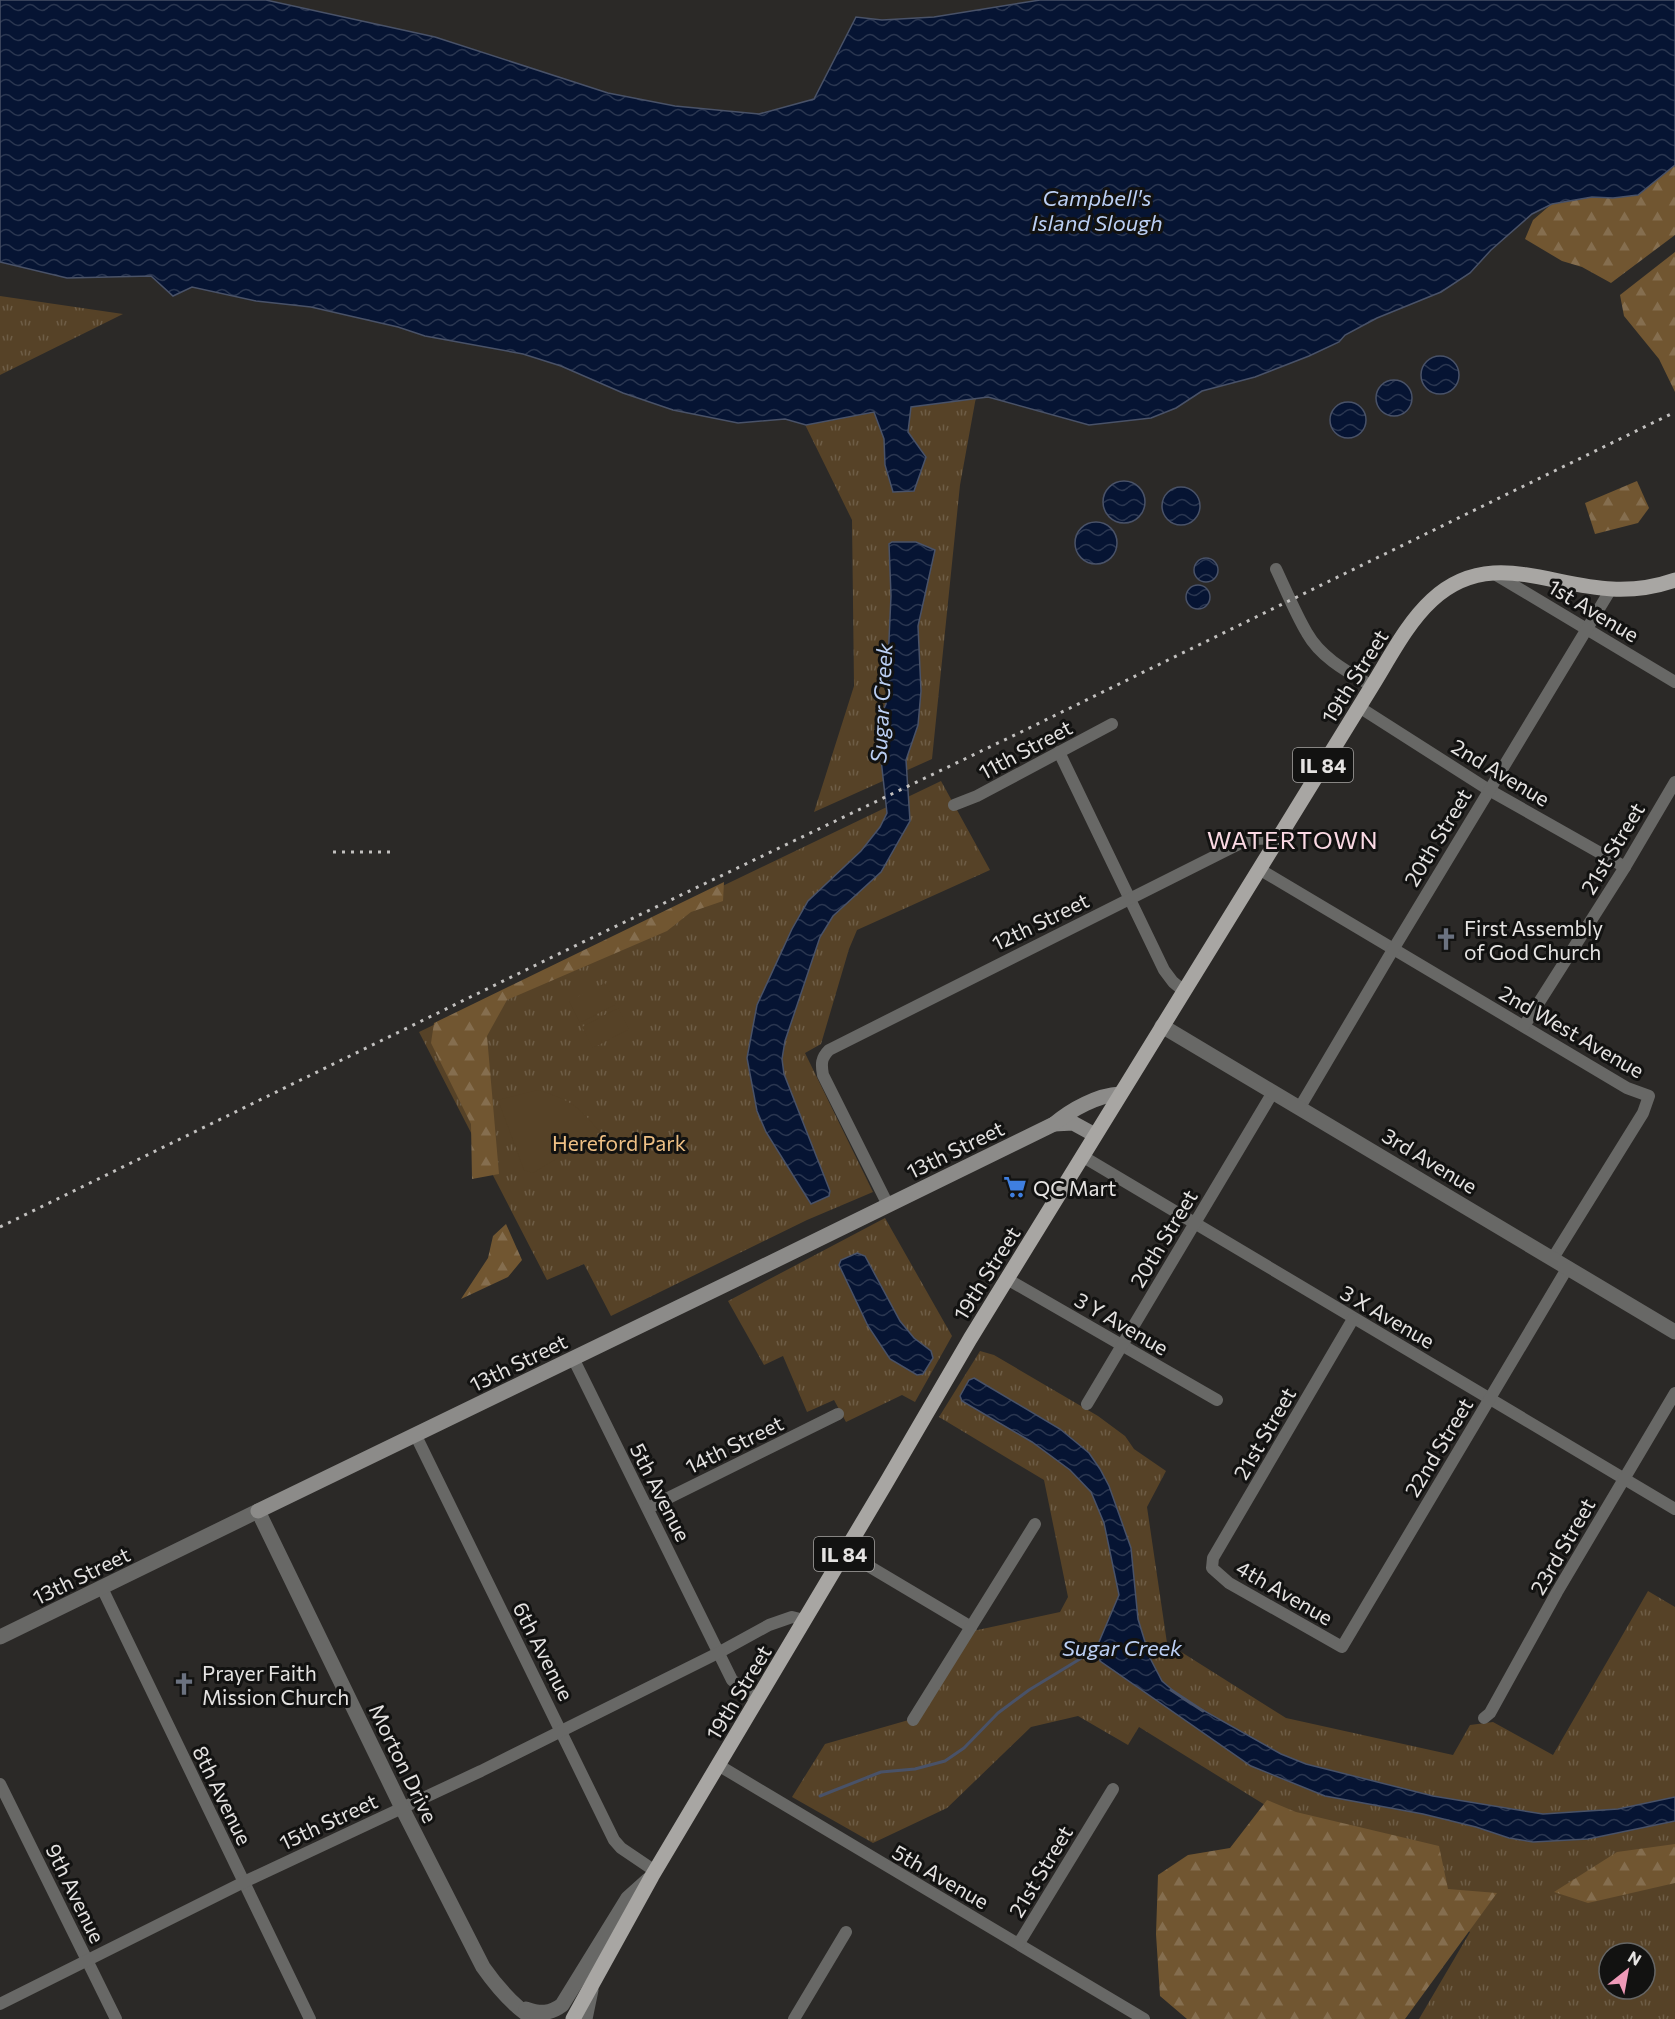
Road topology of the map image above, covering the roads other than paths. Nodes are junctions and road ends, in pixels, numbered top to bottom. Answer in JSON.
{"nodes":[{"id":1,"x":1276,"y":569,"type":"dead end"},
{"id":2,"x":1492,"y":573,"type":"junction"},
{"id":3,"x":1675,"y":580,"type":"edge"},
{"id":4,"x":1611,"y":590,"type":"junction"},
{"id":5,"x":1587,"y":628,"type":"junction"},
{"id":6,"x":1675,"y":682,"type":"edge"},
{"id":7,"x":1372,"y":686,"type":"junction"},
{"id":8,"x":1359,"y":707,"type":"junction"},
{"id":9,"x":1112,"y":724,"type":"dead end"},
{"id":10,"x":1059,"y":752,"type":"junction"},
{"id":11,"x":1675,"y":782,"type":"edge"},
{"id":12,"x":1489,"y":790,"type":"junction"},
{"id":13,"x":954,"y":805,"type":"dead end"},
{"id":14,"x":1278,"y":838,"type":"junction"},
{"id":15,"x":1625,"y":867,"type":"junction"},
{"id":16,"x":1260,"y":868,"type":"junction"},
{"id":17,"x":1130,"y":898,"type":"junction"},
{"id":18,"x":1394,"y":948,"type":"junction"},
{"id":19,"x":1184,"y":991,"type":"junction"},
{"id":20,"x":1162,"y":1026,"type":"junction"},
{"id":21,"x":1524,"y":1026,"type":"junction"},
{"id":22,"x":1273,"y":1092,"type":"junction"},
{"id":23,"x":1120,"y":1094,"type":"junction"},
{"id":24,"x":1300,"y":1107,"type":"junction"},
{"id":25,"x":1054,"y":1124,"type":"junction"},
{"id":26,"x":1095,"y":1135,"type":"junction"},
{"id":27,"x":1082,"y":1156,"type":"junction"},
{"id":28,"x":888,"y":1205,"type":"junction"},
{"id":29,"x":1196,"y":1222,"type":"junction"},
{"id":30,"x":1553,"y":1258,"type":"junction"},
{"id":31,"x":1568,"y":1267,"type":"junction"},
{"id":32,"x":1007,"y":1279,"type":"junction"},
{"id":33,"x":1353,"y":1318,"type":"junction"},
{"id":34,"x":1675,"y":1332,"type":"edge"},
{"id":35,"x":1121,"y":1345,"type":"junction"},
{"id":36,"x":573,"y":1358,"type":"junction"},
{"id":37,"x":1675,"y":1393,"type":"edge"},
{"id":38,"x":1489,"y":1398,"type":"junction"},
{"id":39,"x":1217,"y":1400,"type":"dead end"},
{"id":40,"x":1087,"y":1404,"type":"dead end"},
{"id":41,"x":838,"y":1414,"type":"dead end"},
{"id":42,"x":415,"y":1434,"type":"junction"},
{"id":43,"x":1624,"y":1478,"type":"junction"},
{"id":44,"x":648,"y":1508,"type":"junction"},
{"id":45,"x":1675,"y":1509,"type":"edge"},
{"id":46,"x":258,"y":1511,"type":"junction"},
{"id":47,"x":1035,"y":1524,"type":"dead end"},
{"id":48,"x":845,"y":1552,"type":"junction"},
{"id":49,"x":1212,"y":1568,"type":"joint"},
{"id":50,"x":102,"y":1588,"type":"junction"},
{"id":51,"x":804,"y":1620,"type":"junction"},
{"id":52,"x":971,"y":1626,"type":"junction"},
{"id":53,"x":0,"y":1637,"type":"edge"},
{"id":54,"x":1342,"y":1647,"type":"joint"},
{"id":55,"x":718,"y":1653,"type":"junction"},
{"id":56,"x":757,"y":1700,"type":"junction"},
{"id":57,"x":1484,"y":1718,"type":"dead end"},
{"id":58,"x":913,"y":1720,"type":"dead end"},
{"id":59,"x":561,"y":1730,"type":"junction"},
{"id":60,"x":718,"y":1765,"type":"junction"},
{"id":61,"x":0,"y":1784,"type":"edge"},
{"id":62,"x":1113,"y":1789,"type":"dead end"},
{"id":63,"x":402,"y":1808,"type":"junction"},
{"id":64,"x":654,"y":1873,"type":"junction"},
{"id":65,"x":244,"y":1882,"type":"junction"},
{"id":66,"x":846,"y":1932,"type":"dead end"},
{"id":67,"x":1019,"y":1943,"type":"junction"},
{"id":68,"x":88,"y":1961,"type":"junction"},
{"id":69,"x":592,"y":1988,"type":"junction"},
{"id":70,"x":0,"y":2004,"type":"edge"},
{"id":71,"x":519,"y":2013,"type":"edge"},
{"id":72,"x":116,"y":2019,"type":"edge"},
{"id":73,"x":310,"y":2019,"type":"edge"},
{"id":74,"x":534,"y":2019,"type":"edge"},
{"id":75,"x":573,"y":2019,"type":"edge"},
{"id":76,"x":585,"y":2019,"type":"edge"},
{"id":77,"x":794,"y":2019,"type":"edge"},
{"id":78,"x":1144,"y":2019,"type":"edge"}],
"edges":[{"from":1,"to":7,"type":"street"},
{"from":2,"to":4,"type":"main road","name":"19th Street","number":"IL 84"},
{"from":2,"to":5,"type":"street","name":"1st Avenue"},
{"from":2,"to":7,"type":"main road","name":"19th Street","number":"IL 84"},
{"from":3,"to":4,"type":"main road","number":"IL 84"},
{"from":4,"to":5,"type":"street","name":"20th Street"},
{"from":5,"to":6,"type":"street","name":"1st Avenue"},
{"from":5,"to":12,"type":"street","name":"20th Street"},
{"from":7,"to":8,"type":"main road","name":"19th Street","number":"IL 84"},
{"from":8,"to":12,"type":"street","name":"2nd Avenue"},
{"from":8,"to":14,"type":"main road","name":"19th Street","number":"IL 84"},
{"from":9,"to":10,"type":"street","name":"11th Street"},
{"from":10,"to":13,"type":"street","name":"11th Street"},
{"from":10,"to":17,"type":"street"},
{"from":11,"to":15,"type":"street","name":"21st Street"},
{"from":12,"to":15,"type":"street","name":"2nd Avenue"},
{"from":12,"to":18,"type":"street","name":"20th Street"},
{"from":14,"to":16,"type":"main road","name":"19th Street","number":"IL 84"},
{"from":14,"to":17,"type":"street","name":"12th Street"},
{"from":15,"to":21,"type":"street","name":"21st Street"},
{"from":16,"to":18,"type":"street","name":"2nd West Avenue"},
{"from":16,"to":19,"type":"main road","name":"19th Street","number":"IL 84"},
{"from":17,"to":19,"type":"street"},
{"from":17,"to":28,"type":"street","name":"12th Street"},
{"from":18,"to":21,"type":"street","name":"2nd West Avenue"},
{"from":18,"to":24,"type":"street","name":"20th Street"},
{"from":19,"to":20,"type":"main road","name":"19th Street","number":"IL 84"},
{"from":20,"to":22,"type":"street","name":"3rd Avenue"},
{"from":20,"to":23,"type":"main road","name":"19th Street","number":"IL 84"},
{"from":21,"to":30,"type":"street","name":"2nd West Avenue"},
{"from":22,"to":24,"type":"street","name":"3rd Avenue"},
{"from":22,"to":29,"type":"street","name":"20th Street"},
{"from":23,"to":25,"type":"main road","name":"13th Street"},
{"from":23,"to":26,"type":"main road","name":"19th Street","number":"IL 84"},
{"from":24,"to":30,"type":"street","name":"3rd Avenue"},
{"from":25,"to":26,"type":"main road"},
{"from":25,"to":28,"type":"main road","name":"13th Street"},
{"from":26,"to":27,"type":"main road","name":"19th Street","number":"IL 84"},
{"from":27,"to":29,"type":"street","name":"3 X Avenue"},
{"from":27,"to":32,"type":"main road","name":"19th Street","number":"IL 84"},
{"from":28,"to":36,"type":"main road","name":"13th Street"},
{"from":29,"to":33,"type":"street","name":"3 X Avenue"},
{"from":29,"to":35,"type":"street","name":"20th Street"},
{"from":30,"to":31,"type":"street","name":"3rd Avenue"},
{"from":31,"to":34,"type":"street","name":"3rd Avenue"},
{"from":31,"to":38,"type":"street","name":"22nd Street"},
{"from":32,"to":35,"type":"street","name":"3 Y Avenue"},
{"from":32,"to":48,"type":"main road","name":"19th Street","number":"IL 84"},
{"from":33,"to":38,"type":"street","name":"3 X Avenue"},
{"from":33,"to":49,"type":"street","name":"21st Street"},
{"from":35,"to":39,"type":"street","name":"3 Y Avenue"},
{"from":35,"to":40,"type":"street","name":"20th Street"},
{"from":36,"to":42,"type":"main road","name":"13th Street"},
{"from":36,"to":44,"type":"street","name":"5th Avenue"},
{"from":37,"to":43,"type":"street","name":"23rd Street"},
{"from":38,"to":43,"type":"street","name":"3 X Avenue"},
{"from":38,"to":54,"type":"street","name":"22nd Street"},
{"from":41,"to":44,"type":"street","name":"14th Street"},
{"from":42,"to":46,"type":"main road","name":"13th Street"},
{"from":42,"to":59,"type":"street","name":"6th Avenue"},
{"from":43,"to":45,"type":"street","name":"3 X Avenue"},
{"from":43,"to":57,"type":"street","name":"23rd Street"},
{"from":44,"to":55,"type":"street","name":"5th Avenue"},
{"from":46,"to":50,"type":"street","name":"13th Street"},
{"from":46,"to":63,"type":"street","name":"Morton Drive"},
{"from":47,"to":52,"type":"street"},
{"from":48,"to":51,"type":"main road","name":"19th Street","number":"IL 84"},
{"from":48,"to":52,"type":"street"},
{"from":49,"to":54,"type":"street","name":"4th Avenue"},
{"from":50,"to":53,"type":"street","name":"13th Street"},
{"from":50,"to":65,"type":"street","name":"8th Avenue"},
{"from":51,"to":55,"type":"street","name":"15th Street"},
{"from":51,"to":56,"type":"main road","name":"19th Street","number":"IL 84"},
{"from":52,"to":58,"type":"street"},
{"from":55,"to":56,"type":"street","name":"5th Avenue"},
{"from":55,"to":59,"type":"street","name":"15th Street"},
{"from":56,"to":60,"type":"main road","name":"19th Street","number":"IL 84"},
{"from":59,"to":63,"type":"street","name":"15th Street"},
{"from":59,"to":64,"type":"street","name":"6th Avenue"},
{"from":60,"to":64,"type":"main road","name":"19th Street","number":"IL 84"},
{"from":60,"to":67,"type":"street","name":"5th Avenue"},
{"from":61,"to":68,"type":"street","name":"9th Avenue"},
{"from":62,"to":67,"type":"street","name":"21st Street"},
{"from":63,"to":65,"type":"street","name":"15th Street"},
{"from":63,"to":71,"type":"street","name":"Morton Drive"},
{"from":64,"to":69,"type":"main road","name":"19th Street","number":"IL 84"},
{"from":64,"to":71,"type":"street"},
{"from":65,"to":68,"type":"street","name":"15th Street"},
{"from":65,"to":73,"type":"street","name":"8th Avenue"},
{"from":66,"to":77,"type":"street"},
{"from":67,"to":78,"type":"street","name":"5th Avenue"},
{"from":68,"to":70,"type":"street","name":"15th Street"},
{"from":68,"to":72,"type":"street","name":"9th Avenue"},
{"from":69,"to":75,"type":"main road","name":"19th Street","number":"IL 84"},
{"from":69,"to":76,"type":"street"},
{"from":71,"to":74,"type":"street","name":"Morton Drive"}]}
